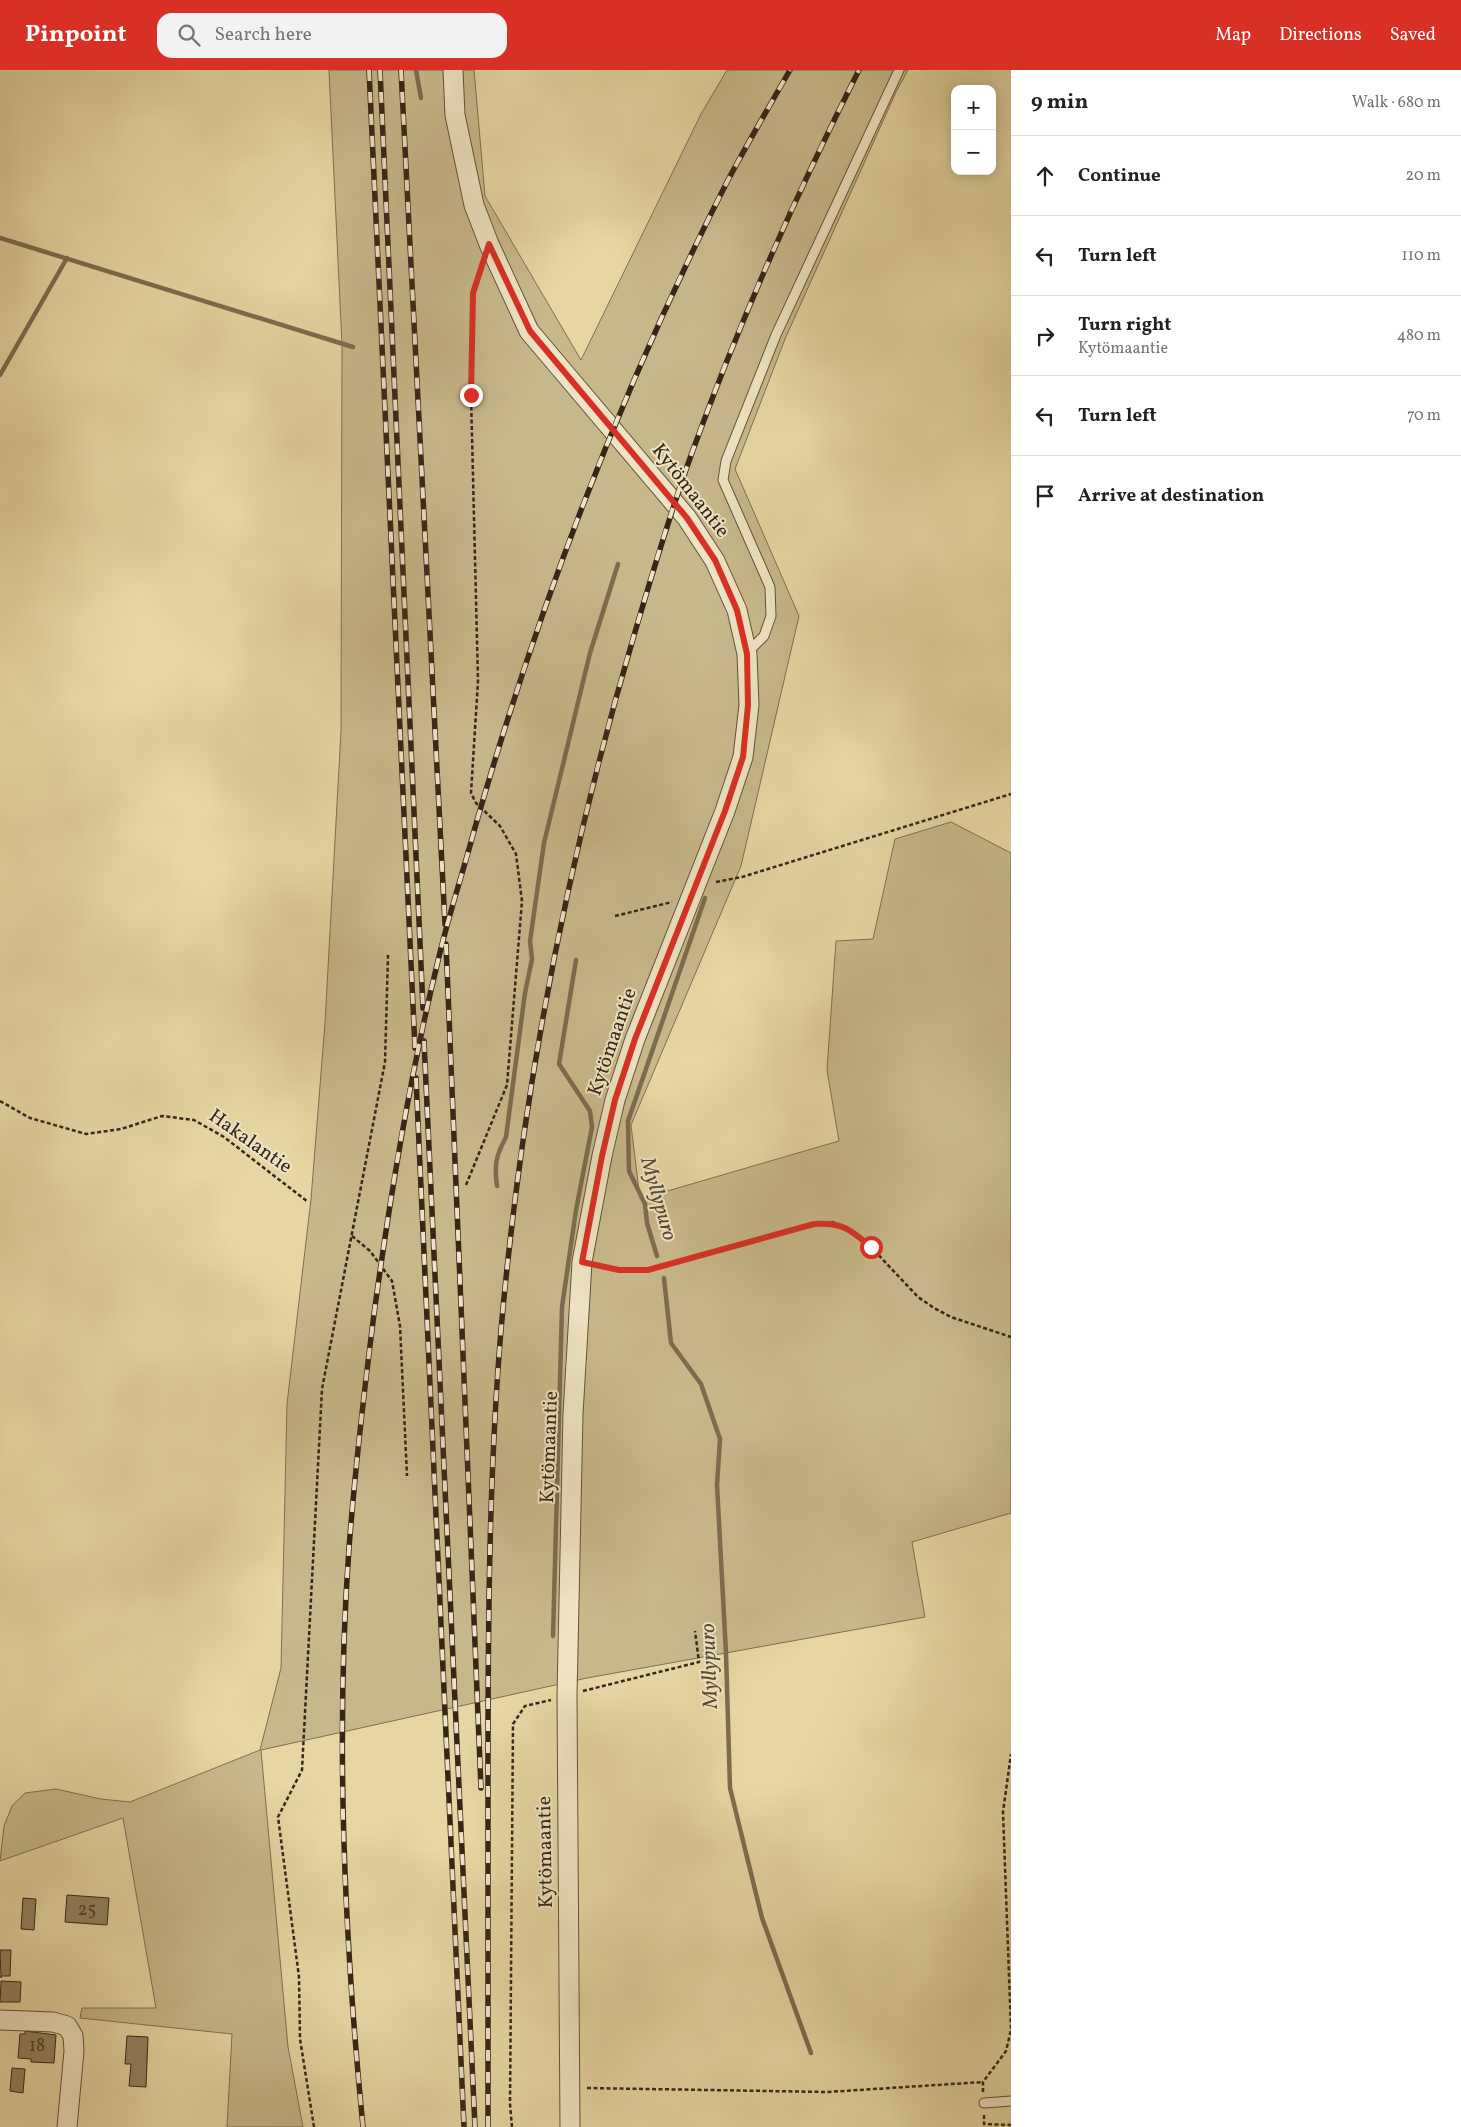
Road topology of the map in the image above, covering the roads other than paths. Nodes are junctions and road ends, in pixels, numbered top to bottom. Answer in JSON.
{"nodes":[{"id":1,"x":453,"y":70,"type":"edge"},
{"id":2,"x":899,"y":70,"type":"edge"},
{"id":3,"x":747,"y":654,"type":"junction"},
{"id":4,"x":0,"y":2020,"type":"edge"},
{"id":5,"x":1011,"y":2101,"type":"edge"},
{"id":6,"x":984,"y":2103,"type":"road end"},
{"id":7,"x":67,"y":2127,"type":"edge"},
{"id":8,"x":570,"y":2127,"type":"edge"}],
"edges":[{"from":1,"to":3,"type":"street","name":"Kytömaantie"},
{"from":2,"to":3,"type":"lane"},
{"from":3,"to":8,"type":"street","name":"Kytömaantie"},
{"from":4,"to":7,"type":"street"},
{"from":5,"to":6,"type":"lane"}]}
